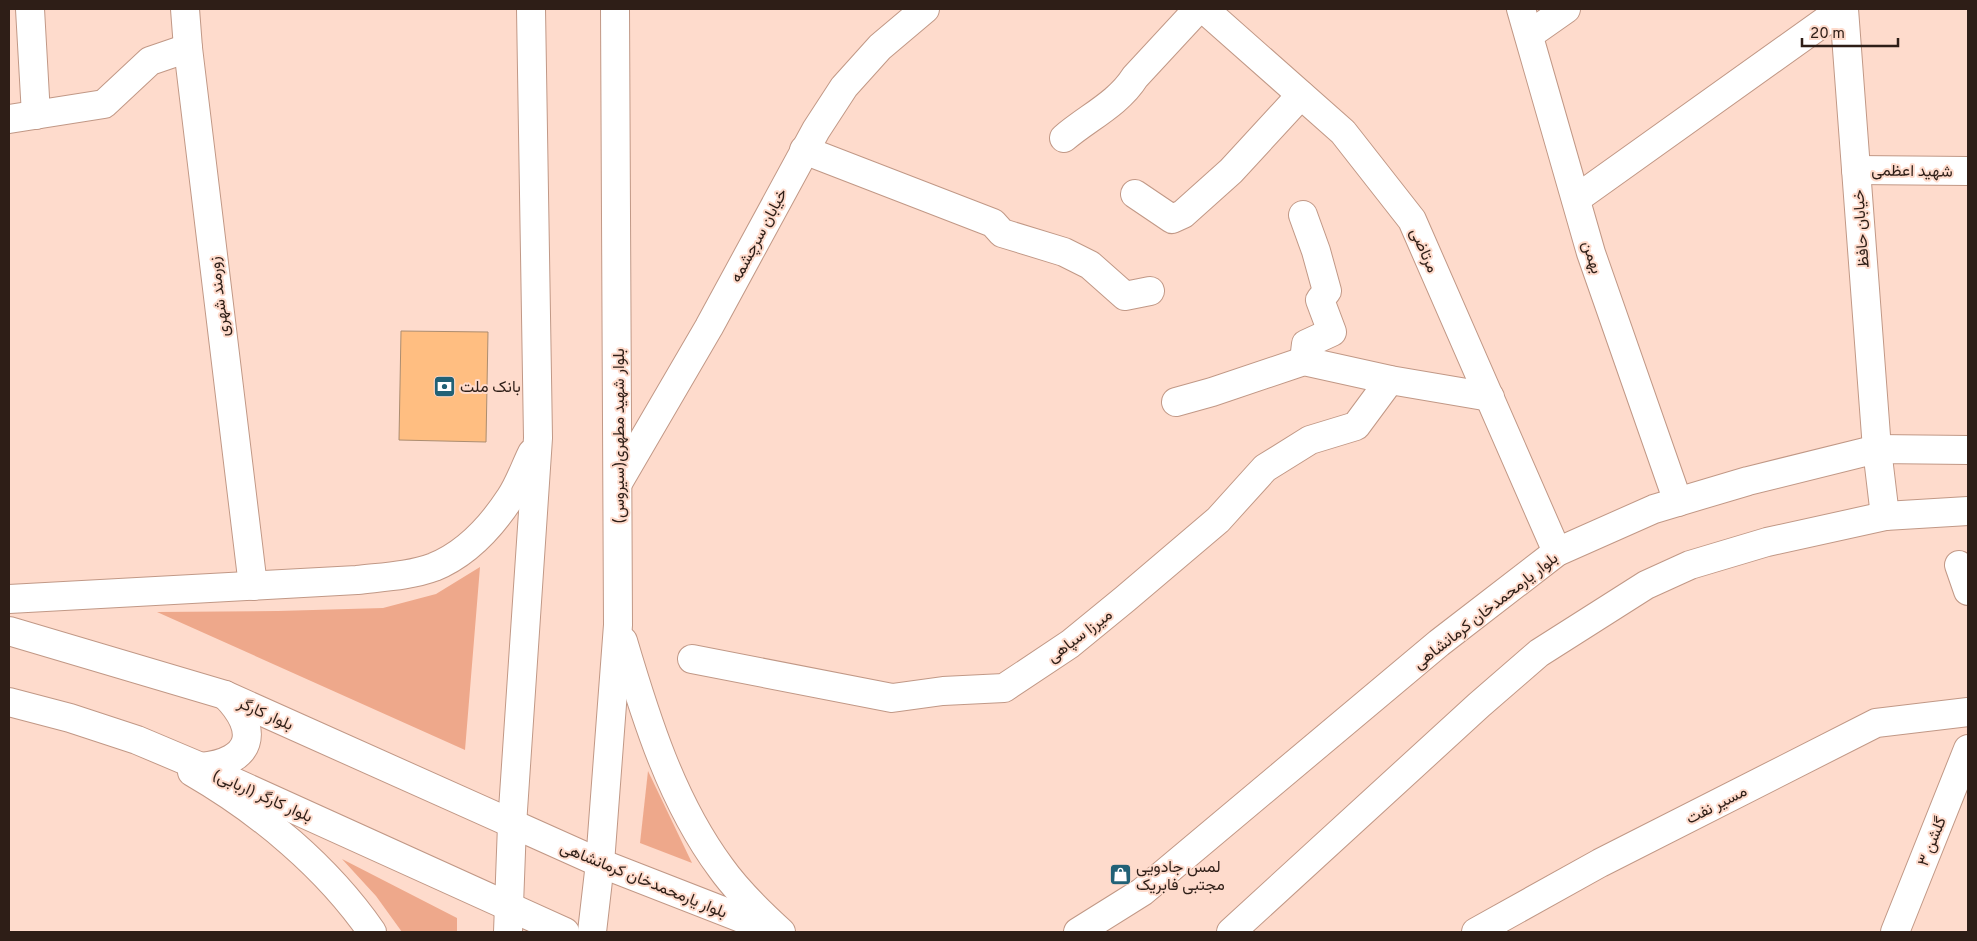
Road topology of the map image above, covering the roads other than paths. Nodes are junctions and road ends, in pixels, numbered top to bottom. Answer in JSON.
{"nodes":[{"id":1,"x":30,"y":9,"type":"edge"},
{"id":2,"x":186,"y":9,"type":"edge"},
{"id":3,"x":531,"y":9,"type":"edge"},
{"id":4,"x":614,"y":9,"type":"edge"},
{"id":5,"x":1198,"y":9,"type":"edge"},
{"id":6,"x":1204,"y":9,"type":"edge"},
{"id":7,"x":1521,"y":9,"type":"edge"},
{"id":8,"x":1566,"y":9,"type":"edge"},
{"id":9,"x":1843,"y":9,"type":"edge"},
{"id":10,"x":918,"y":10,"type":"edge"},
{"id":11,"x":1529,"y":35,"type":"junction"},
{"id":12,"x":188,"y":48,"type":"junction"},
{"id":13,"x":1302,"y":95,"type":"junction"},
{"id":14,"x":36,"y":115,"type":"junction"},
{"id":15,"x":9,"y":119,"type":"edge"},
{"id":16,"x":1064,"y":138,"type":"dead end"},
{"id":17,"x":804,"y":150,"type":"junction"},
{"id":18,"x":1856,"y":170,"type":"junction"},
{"id":19,"x":1968,"y":171,"type":"edge"},
{"id":20,"x":1135,"y":194,"type":"dead end"},
{"id":21,"x":1576,"y":199,"type":"junction"},
{"id":22,"x":1302,"y":215,"type":"dead end"},
{"id":23,"x":1150,"y":291,"type":"dead end"},
{"id":24,"x":1304,"y":361,"type":"junction"},
{"id":25,"x":1390,"y":380,"type":"junction"},
{"id":26,"x":1490,"y":397,"type":"junction"},
{"id":27,"x":1176,"y":402,"type":"dead end"},
{"id":28,"x":538,"y":438,"type":"junction"},
{"id":29,"x":1877,"y":449,"type":"junction"},
{"id":30,"x":1968,"y":450,"type":"edge"},
{"id":31,"x":618,"y":482,"type":"junction"},
{"id":32,"x":1678,"y":502,"type":"junction"},
{"id":33,"x":1968,"y":511,"type":"edge"},
{"id":34,"x":1885,"y":516,"type":"junction"},
{"id":35,"x":1557,"y":552,"type":"junction"},
{"id":36,"x":1959,"y":565,"type":"dead end"},
{"id":37,"x":253,"y":586,"type":"junction"},
{"id":38,"x":1968,"y":591,"type":"edge"},
{"id":39,"x":9,"y":599,"type":"edge"},
{"id":40,"x":618,"y":625,"type":"junction"},
{"id":41,"x":9,"y":631,"type":"edge"},
{"id":42,"x":692,"y":659,"type":"dead end"},
{"id":43,"x":225,"y":695,"type":"junction"},
{"id":44,"x":9,"y":702,"type":"edge"},
{"id":45,"x":1968,"y":712,"type":"edge"},
{"id":46,"x":137,"y":740,"type":"junction"},
{"id":47,"x":1968,"y":749,"type":"edge"},
{"id":48,"x":200,"y":767,"type":"junction"},
{"id":49,"x":512,"y":825,"type":"junction"},
{"id":50,"x":600,"y":863,"type":"junction"},
{"id":51,"x":509,"y":919,"type":"edge"},
{"id":52,"x":372,"y":932,"type":"edge"},
{"id":53,"x":565,"y":932,"type":"edge"},
{"id":54,"x":592,"y":932,"type":"edge"},
{"id":55,"x":777,"y":932,"type":"edge"},
{"id":56,"x":780,"y":932,"type":"edge"},
{"id":57,"x":1078,"y":932,"type":"edge"},
{"id":58,"x":1231,"y":932,"type":"edge"},
{"id":59,"x":1476,"y":932,"type":"edge"},
{"id":60,"x":1894,"y":932,"type":"edge"}],
"edges":[{"from":1,"to":14,"type":"main road"},
{"from":2,"to":12,"type":"main road","name":"زورمند شهری"},
{"from":3,"to":28,"type":"main road"},
{"from":4,"to":31,"type":"main road","name":"بلوار شهید مطهری(سیروس)"},
{"from":5,"to":16,"type":"main road"},
{"from":6,"to":13,"type":"main road","name":"مرتاضی"},
{"from":7,"to":11,"type":"main road","name":"بهمن"},
{"from":8,"to":11,"type":"main road"},
{"from":9,"to":18,"type":"main road","name":"خیابان حافظ"},
{"from":9,"to":21,"type":"main road"},
{"from":10,"to":17,"type":"main road","name":"خیابان سرچشمه"},
{"from":11,"to":21,"type":"main road","name":"بهمن"},
{"from":12,"to":14,"type":"main road"},
{"from":12,"to":37,"type":"main road","name":"زورمند شهری"},
{"from":13,"to":20,"type":"main road"},
{"from":13,"to":26,"type":"main road","name":"مرتاضی"},
{"from":14,"to":15,"type":"main road"},
{"from":17,"to":23,"type":"main road"},
{"from":17,"to":31,"type":"main road","name":"خیابان سرچشمه"},
{"from":18,"to":19,"type":"main road","name":"شهید اعظمی"},
{"from":18,"to":29,"type":"main road","name":"خیابان حافظ"},
{"from":21,"to":32,"type":"main road","name":"بهمن"},
{"from":22,"to":24,"type":"main road"},
{"from":24,"to":25,"type":"main road"},
{"from":24,"to":27,"type":"main road"},
{"from":25,"to":26,"type":"main road"},
{"from":25,"to":42,"type":"main road","name":"میرزا سپاهی"},
{"from":26,"to":35,"type":"main road","name":"مرتاضی"},
{"from":28,"to":37,"type":"main road"},
{"from":28,"to":49,"type":"main road"},
{"from":29,"to":30,"type":"main road","name":"بلوار یارمحمدخان کرمانشاهی"},
{"from":29,"to":32,"type":"main road","name":"بلوار یارمحمدخان کرمانشاهی"},
{"from":29,"to":34,"type":"main road","name":"خیابان حافظ"},
{"from":31,"to":40,"type":"main road","name":"بلوار شهید مطهری(سیروس)"},
{"from":32,"to":35,"type":"main road","name":"بلوار یارمحمدخان کرمانشاهی"},
{"from":33,"to":34,"type":"main road"},
{"from":34,"to":58,"type":"main road"},
{"from":35,"to":57,"type":"main road","name":"بلوار یارمحمدخان کرمانشاهی"},
{"from":36,"to":38,"type":"main road"},
{"from":37,"to":39,"type":"main road"},
{"from":40,"to":50,"type":"main road","name":"بلوار شهید مطهری(سیروس)"},
{"from":40,"to":56,"type":"main road"},
{"from":41,"to":43,"type":"main road","name":"بلوار کارگر"},
{"from":43,"to":48,"type":"main road"},
{"from":43,"to":49,"type":"main road","name":"بلوار کارگر"},
{"from":44,"to":46,"type":"main road","name":"بلوار کارگر (اربابی)"},
{"from":45,"to":59,"type":"main road","name":"مسیر نفت"},
{"from":46,"to":48,"type":"main road","name":"بلوار کارگر (اربابی)"},
{"from":46,"to":52,"type":"main road"},
{"from":47,"to":60,"type":"main road","name":"گلشن ۳"},
{"from":48,"to":51,"type":"main road","name":"بلوار کارگر (اربابی)"},
{"from":49,"to":50,"type":"main road","name":"بلوار یارمحمدخان کرمانشاهی"},
{"from":49,"to":51,"type":"main road"},
{"from":50,"to":54,"type":"main road","name":"بلوار شهید مطهری(سیروس)"},
{"from":50,"to":55,"type":"main road","name":"بلوار یارمحمدخان کرمانشاهی"},
{"from":51,"to":53,"type":"main road"}]}
